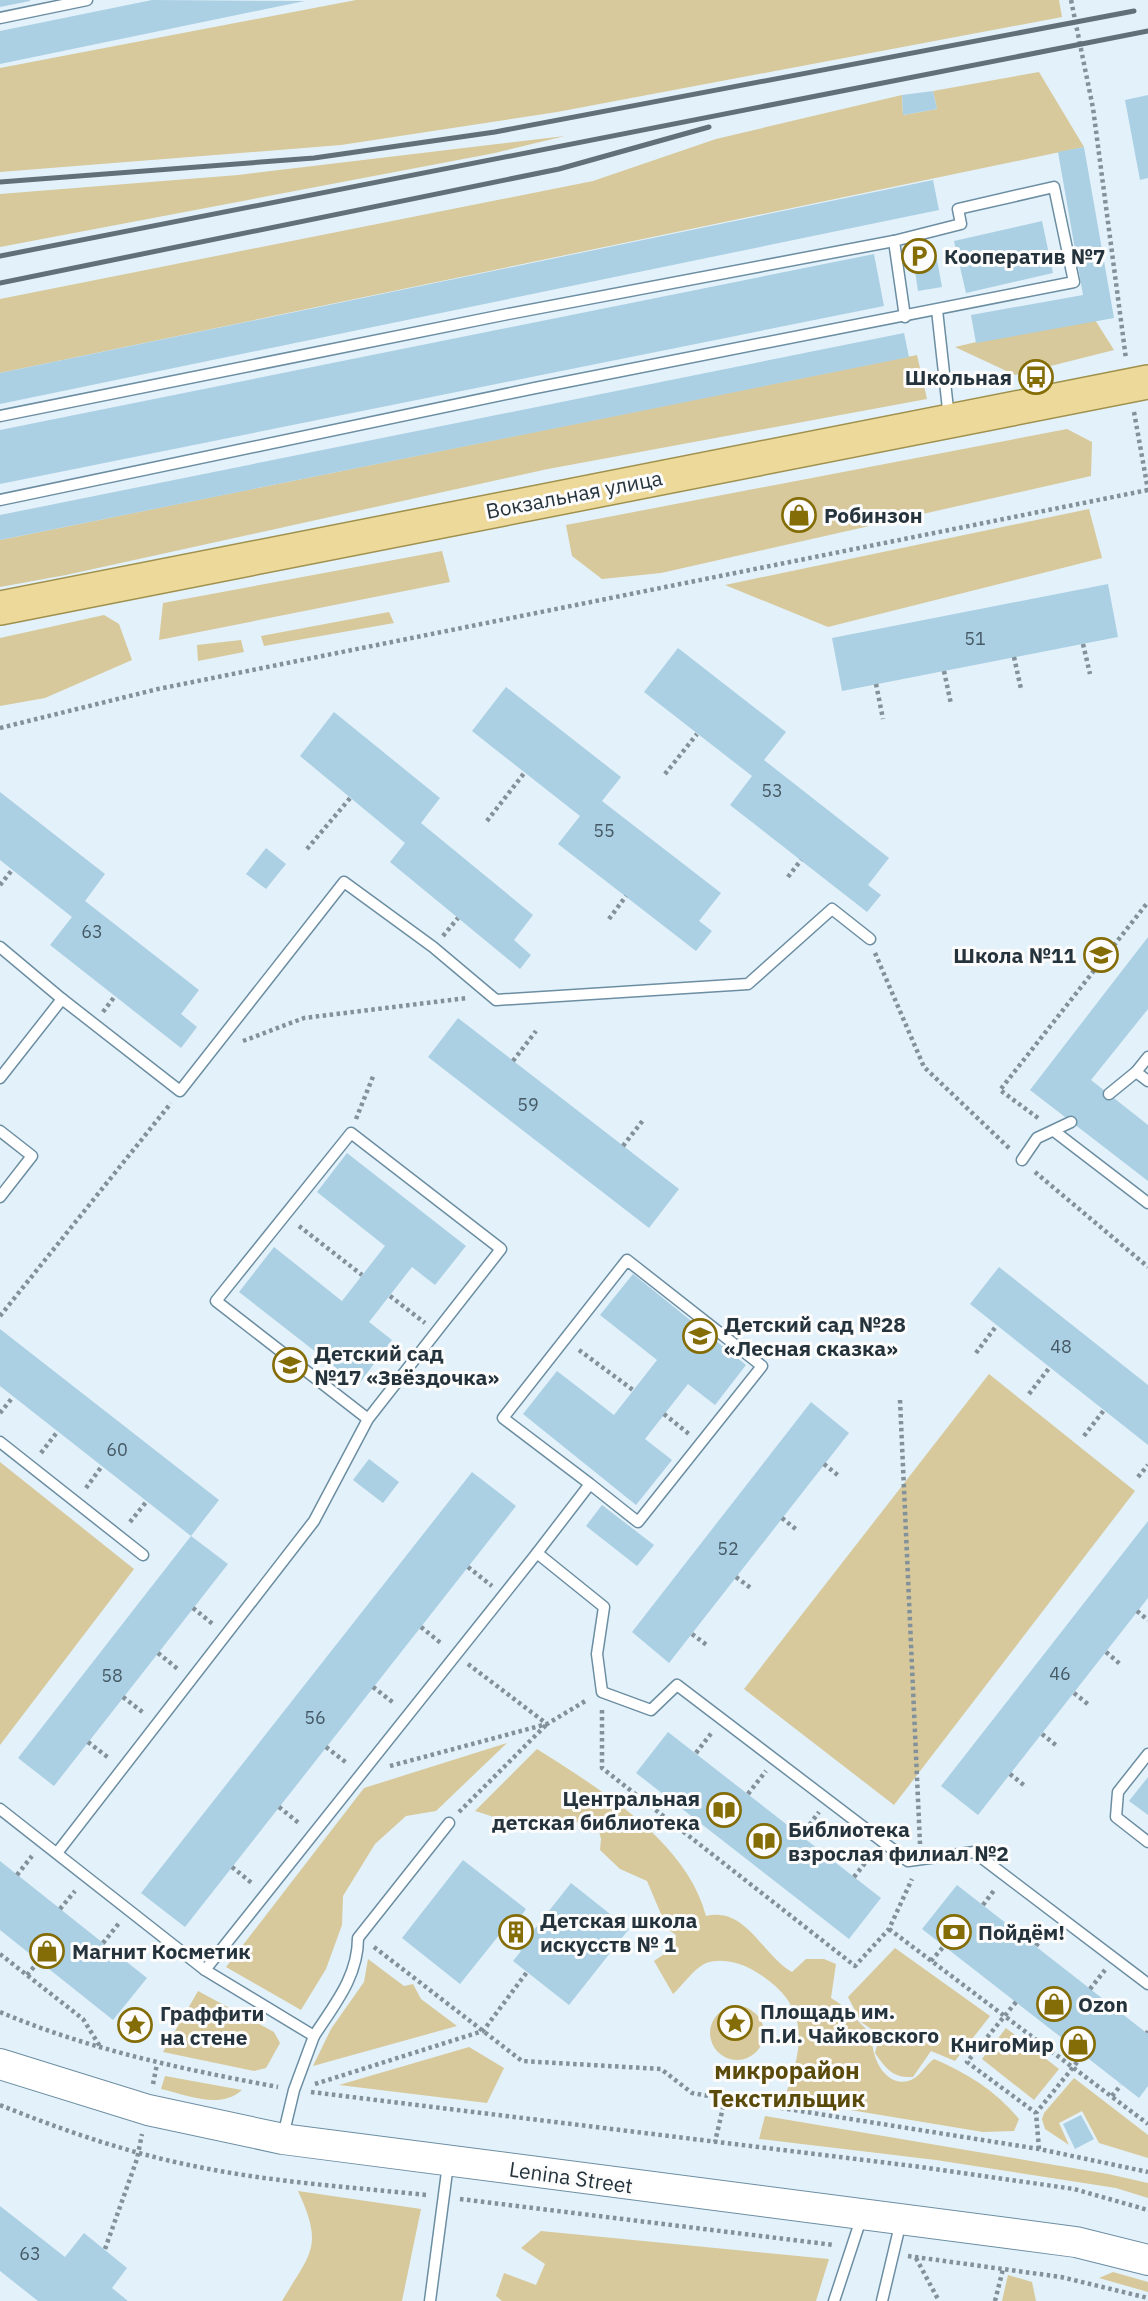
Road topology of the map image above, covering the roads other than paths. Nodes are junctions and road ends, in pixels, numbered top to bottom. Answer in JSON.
{"nodes":[{"id":1,"x":87,"y":0,"type":"edge"},
{"id":2,"x":0,"y":18,"type":"edge"},
{"id":3,"x":894,"y":241,"type":"junction"},
{"id":4,"x":937,"y":310,"type":"junction"},
{"id":5,"x":905,"y":317,"type":"junction"},
{"id":6,"x":1139,"y":383,"type":"edge"},
{"id":7,"x":0,"y":416,"type":"edge"},
{"id":8,"x":949,"y":421,"type":"junction"},
{"id":9,"x":0,"y":500,"type":"edge"},
{"id":10,"x":0,"y":608,"type":"edge"},
{"id":11,"x":870,"y":939,"type":"road end"},
{"id":12,"x":0,"y":947,"type":"edge"},
{"id":13,"x":62,"y":999,"type":"junction"},
{"id":14,"x":1148,"y":1057,"type":"edge"},
{"id":15,"x":1136,"y":1072,"type":"junction"},
{"id":16,"x":0,"y":1078,"type":"edge"},
{"id":17,"x":1148,"y":1081,"type":"edge"},
{"id":18,"x":1109,"y":1094,"type":"dead end"},
{"id":19,"x":1071,"y":1122,"type":"dead end"},
{"id":20,"x":0,"y":1131,"type":"edge"},
{"id":21,"x":1054,"y":1131,"type":"junction"},
{"id":22,"x":1022,"y":1160,"type":"road end"},
{"id":23,"x":0,"y":1197,"type":"edge"},
{"id":24,"x":1148,"y":1203,"type":"edge"},
{"id":25,"x":368,"y":1419,"type":"junction"},
{"id":26,"x":0,"y":1442,"type":"edge"},
{"id":27,"x":590,"y":1484,"type":"junction"},
{"id":28,"x":537,"y":1553,"type":"junction"},
{"id":29,"x":143,"y":1555,"type":"dead end"},
{"id":30,"x":1148,"y":1754,"type":"edge"},
{"id":31,"x":0,"y":1809,"type":"edge"},
{"id":32,"x":449,"y":1823,"type":"road end"},
{"id":33,"x":1148,"y":1842,"type":"edge"},
{"id":34,"x":57,"y":1853,"type":"junction"},
{"id":35,"x":205,"y":1970,"type":"junction"},
{"id":36,"x":1148,"y":1984,"type":"edge"},
{"id":37,"x":314,"y":2036,"type":"junction"},
{"id":38,"x":0,"y":2064,"type":"edge"},
{"id":39,"x":283,"y":2139,"type":"junction"},
{"id":40,"x":448,"y":2161,"type":"junction"},
{"id":41,"x":862,"y":2216,"type":"junction"},
{"id":42,"x":901,"y":2221,"type":"junction"},
{"id":43,"x":1148,"y":2260,"type":"edge"},
{"id":44,"x":430,"y":2301,"type":"edge"},
{"id":45,"x":834,"y":2301,"type":"edge"},
{"id":46,"x":882,"y":2301,"type":"edge"}],
"edges":[{"from":1,"to":2,"type":"lane"},
{"from":3,"to":4,"type":"lane"},
{"from":3,"to":5,"type":"lane"},
{"from":3,"to":7,"type":"lane"},
{"from":4,"to":5,"type":"lane"},
{"from":4,"to":8,"type":"lane"},
{"from":5,"to":9,"type":"lane"},
{"from":6,"to":8,"type":"main road","name":"Вокзальная улица"},
{"from":8,"to":10,"type":"main road","name":"Вокзальная улица"},
{"from":11,"to":13,"type":"lane"},
{"from":12,"to":13,"type":"lane"},
{"from":13,"to":16,"type":"lane"},
{"from":14,"to":15,"type":"lane"},
{"from":15,"to":17,"type":"lane"},
{"from":15,"to":18,"type":"lane"},
{"from":19,"to":21,"type":"lane"},
{"from":20,"to":23,"type":"lane"},
{"from":21,"to":22,"type":"lane"},
{"from":21,"to":24,"type":"lane"},
{"from":25,"to":25,"type":"lane"},
{"from":25,"to":34,"type":"lane"},
{"from":26,"to":29,"type":"lane"},
{"from":27,"to":27,"type":"lane"},
{"from":27,"to":28,"type":"lane"},
{"from":28,"to":35,"type":"lane"},
{"from":28,"to":36,"type":"lane"},
{"from":30,"to":33,"type":"lane"},
{"from":31,"to":34,"type":"lane"},
{"from":32,"to":37,"type":"lane"},
{"from":34,"to":35,"type":"lane"},
{"from":35,"to":37,"type":"lane"},
{"from":37,"to":39,"type":"lane"},
{"from":38,"to":39,"type":"street","name":"Lenina Street"},
{"from":39,"to":40,"type":"street","name":"Lenina Street"},
{"from":40,"to":41,"type":"street","name":"Lenina Street"},
{"from":40,"to":44,"type":"lane"},
{"from":41,"to":42,"type":"street","name":"Lenina Street"},
{"from":41,"to":45,"type":"lane"},
{"from":42,"to":43,"type":"street","name":"Lenina Street"},
{"from":42,"to":46,"type":"lane"}]}
